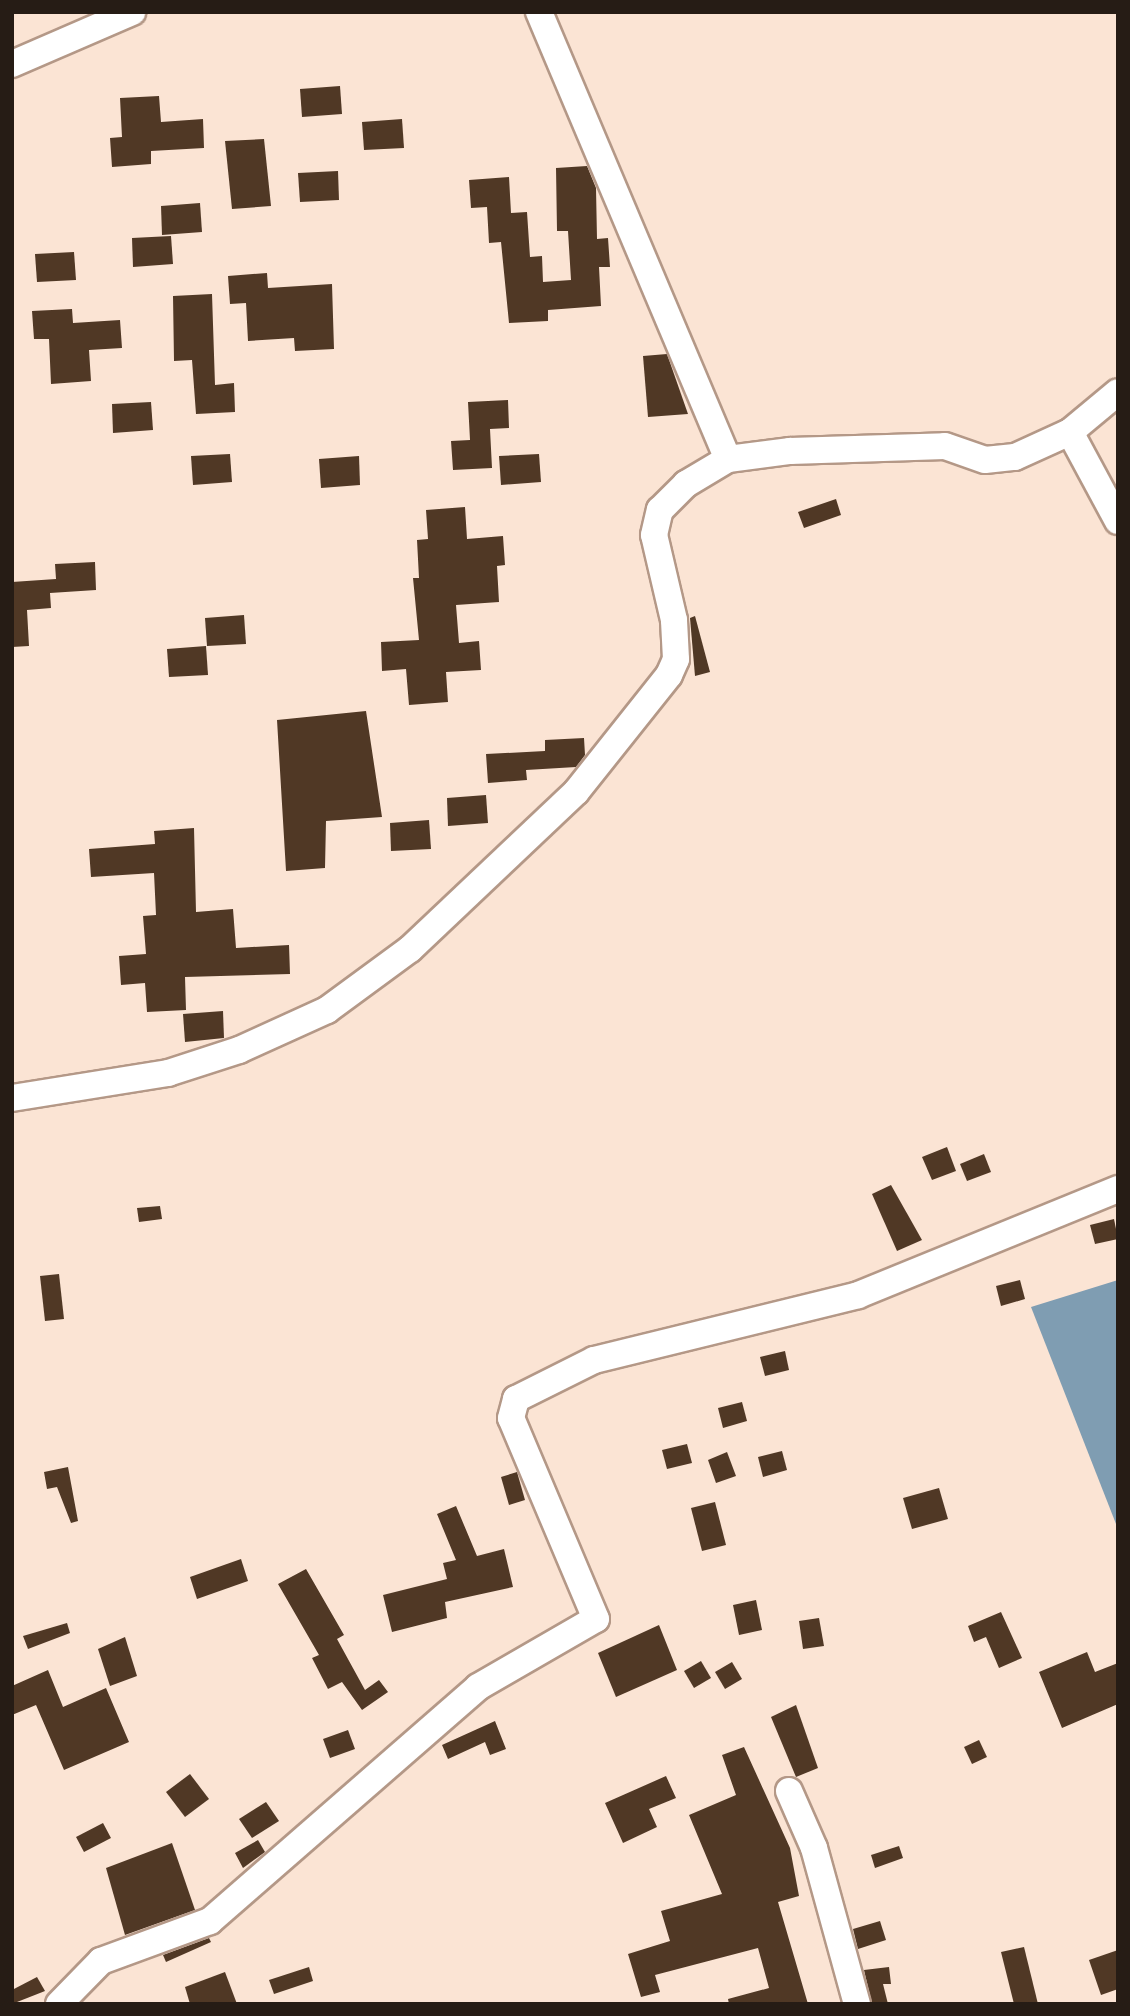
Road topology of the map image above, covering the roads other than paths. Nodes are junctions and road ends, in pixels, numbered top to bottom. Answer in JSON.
{"nodes":[{"id":1,"x":132,"y":12,"type":"edge"},
{"id":2,"x":539,"y":12,"type":"edge"},
{"id":3,"x":12,"y":64,"type":"edge"},
{"id":4,"x":1118,"y":393,"type":"edge"},
{"id":5,"x":1070,"y":432,"type":"junction"},
{"id":6,"x":728,"y":459,"type":"junction"},
{"id":7,"x":1118,"y":521,"type":"edge"},
{"id":8,"x":12,"y":1098,"type":"edge"},
{"id":9,"x":1118,"y":1189,"type":"edge"},
{"id":10,"x":789,"y":1791,"type":"dead end"},
{"id":11,"x":59,"y":2004,"type":"edge"},
{"id":12,"x":857,"y":2004,"type":"edge"}],
"edges":[{"from":1,"to":3,"type":"street"},
{"from":2,"to":6,"type":"street"},
{"from":4,"to":5,"type":"street"},
{"from":5,"to":6,"type":"street"},
{"from":5,"to":7,"type":"street"},
{"from":6,"to":8,"type":"street"},
{"from":9,"to":11,"type":"street"},
{"from":10,"to":12,"type":"street"}]}
